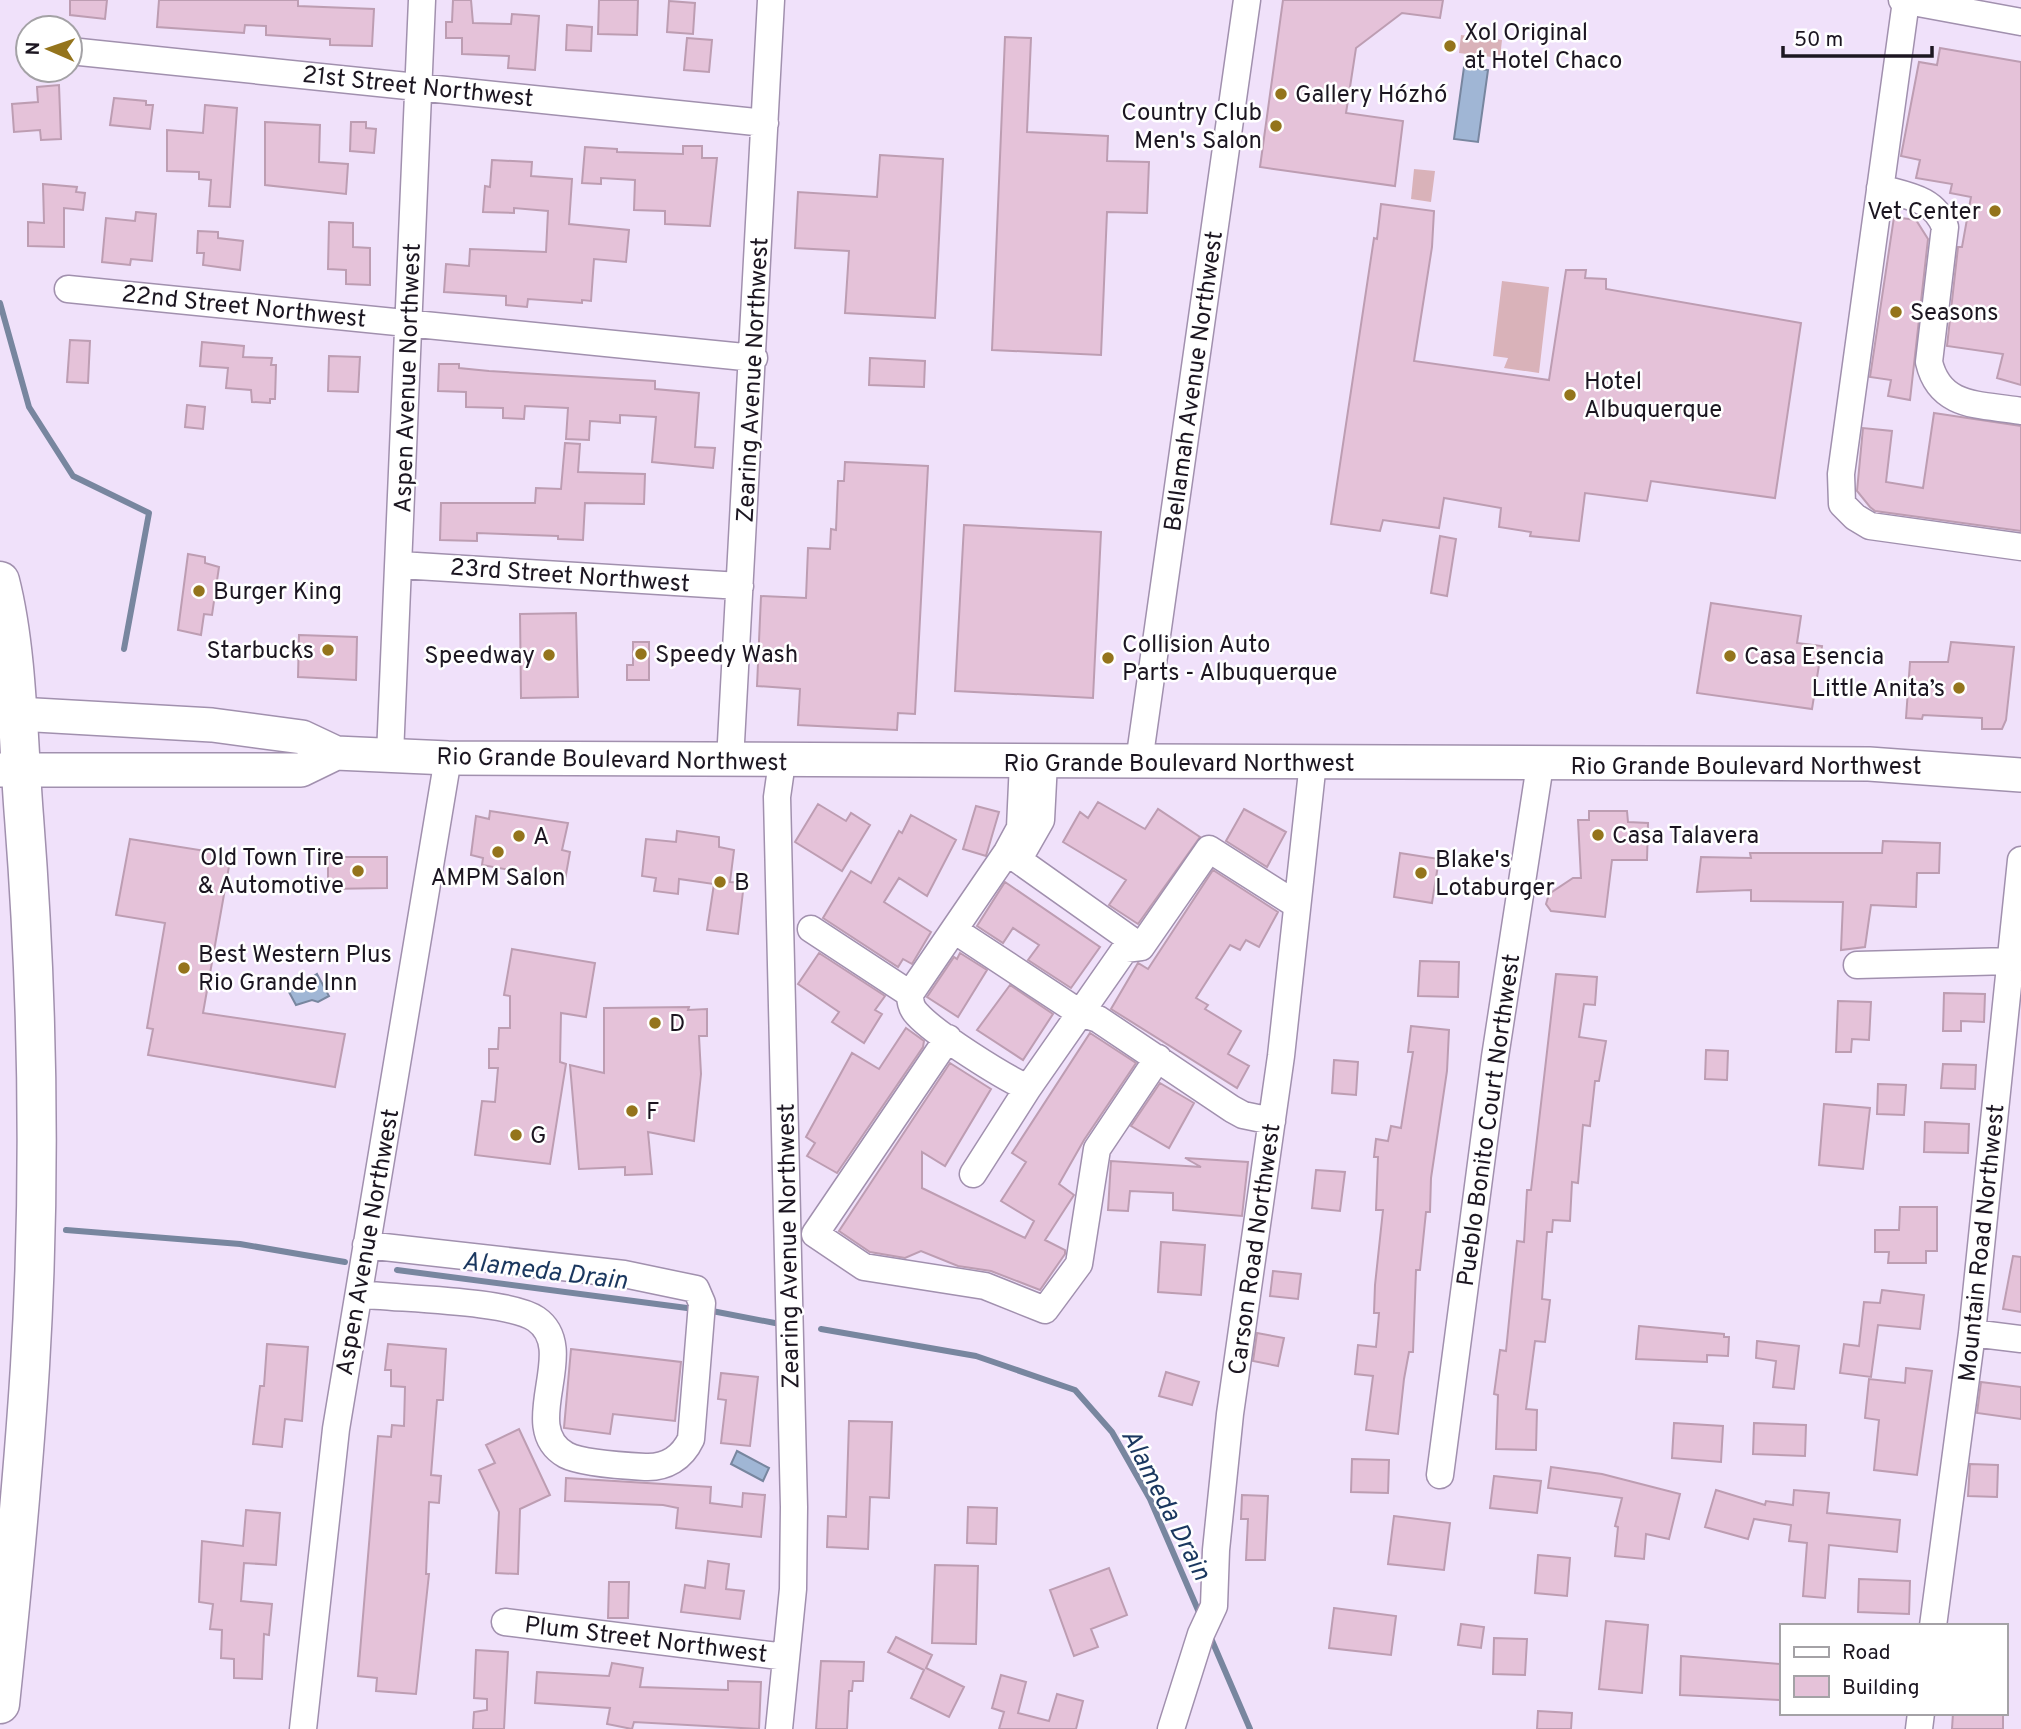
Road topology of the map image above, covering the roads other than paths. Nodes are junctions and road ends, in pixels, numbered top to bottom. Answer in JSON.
{"nodes":[{"id":1,"x":422,"y":0,"type":"edge"},
{"id":2,"x":771,"y":0,"type":"edge"},
{"id":3,"x":1247,"y":0,"type":"edge"},
{"id":4,"x":1904,"y":0,"type":"edge"},
{"id":5,"x":2021,"y":22,"type":"edge"},
{"id":6,"x":84,"y":52,"type":"edge"},
{"id":7,"x":419,"y":85,"type":"junction"},
{"id":8,"x":765,"y":123,"type":"junction"},
{"id":9,"x":1880,"y":188,"type":"junction"},
{"id":10,"x":68,"y":289,"type":"dead end"},
{"id":11,"x":410,"y":323,"type":"junction"},
{"id":12,"x":754,"y":358,"type":"junction"},
{"id":13,"x":2021,"y":411,"type":"edge"},
{"id":14,"x":2021,"y":547,"type":"edge"},
{"id":15,"x":400,"y":565,"type":"junction"},
{"id":16,"x":0,"y":580,"type":"edge"},
{"id":17,"x":740,"y":586,"type":"junction"},
{"id":18,"x":8,"y":713,"type":"edge"},
{"id":19,"x":337,"y":753,"type":"junction"},
{"id":20,"x":390,"y":755,"type":"junction"},
{"id":21,"x":448,"y":758,"type":"junction"},
{"id":22,"x":730,"y":761,"type":"junction"},
{"id":23,"x":782,"y":762,"type":"junction"},
{"id":24,"x":1033,"y":762,"type":"junction"},
{"id":25,"x":1139,"y":762,"type":"junction"},
{"id":26,"x":1313,"y":762,"type":"junction"},
{"id":27,"x":1540,"y":765,"type":"junction"},
{"id":28,"x":10,"y":771,"type":"edge"},
{"id":29,"x":2021,"y":775,"type":"edge"},
{"id":30,"x":1013,"y":856,"type":"junction"},
{"id":31,"x":2021,"y":860,"type":"edge"},
{"id":32,"x":1297,"y":905,"type":"junction"},
{"id":33,"x":811,"y":929,"type":"dead end"},
{"id":34,"x":954,"y":930,"type":"junction"},
{"id":35,"x":1141,"y":947,"type":"junction"},
{"id":36,"x":2016,"y":958,"type":"edge"},
{"id":37,"x":1857,"y":965,"type":"dead end"},
{"id":38,"x":910,"y":994,"type":"junction"},
{"id":39,"x":1080,"y":1013,"type":"junction"},
{"id":40,"x":948,"y":1038,"type":"junction"},
{"id":41,"x":1158,"y":1058,"type":"junction"},
{"id":42,"x":1028,"y":1088,"type":"junction"},
{"id":43,"x":1272,"y":1121,"type":"junction"},
{"id":44,"x":973,"y":1174,"type":"dead end"},
{"id":45,"x":366,"y":1245,"type":"junction"},
{"id":46,"x":359,"y":1294,"type":"junction"},
{"id":47,"x":1972,"y":1333,"type":"junction"},
{"id":48,"x":2021,"y":1339,"type":"edge"},
{"id":49,"x":1440,"y":1475,"type":"dead end"},
{"id":50,"x":505,"y":1622,"type":"dead end"},
{"id":51,"x":1933,"y":1624,"type":"edge"},
{"id":52,"x":786,"y":1657,"type":"junction"},
{"id":53,"x":0,"y":1704,"type":"edge"},
{"id":54,"x":303,"y":1729,"type":"edge"},
{"id":55,"x":779,"y":1729,"type":"edge"},
{"id":56,"x":1171,"y":1729,"type":"edge"}],
"edges":[{"from":1,"to":7,"type":"street","name":"Aspen Avenue Northwest"},
{"from":2,"to":8,"type":"street","name":"Zearing Avenue Northwest"},
{"from":3,"to":25,"type":"street","name":"Bellamah Avenue Northwest"},
{"from":4,"to":5,"type":"street"},
{"from":4,"to":9,"type":"street"},
{"from":6,"to":7,"type":"street","name":"21st Street Northwest"},
{"from":7,"to":8,"type":"street","name":"21st Street Northwest"},
{"from":7,"to":11,"type":"street","name":"Aspen Avenue Northwest"},
{"from":8,"to":12,"type":"street","name":"Zearing Avenue Northwest"},
{"from":9,"to":13,"type":"street"},
{"from":9,"to":14,"type":"street"},
{"from":10,"to":11,"type":"street","name":"22nd Street Northwest"},
{"from":11,"to":12,"type":"street","name":"22nd Street Northwest"},
{"from":11,"to":15,"type":"street","name":"Aspen Avenue Northwest"},
{"from":12,"to":17,"type":"street","name":"Zearing Avenue Northwest"},
{"from":15,"to":17,"type":"street","name":"23rd Street Northwest"},
{"from":15,"to":20,"type":"street","name":"Aspen Avenue Northwest"},
{"from":16,"to":18,"type":"highway"},
{"from":17,"to":22,"type":"street","name":"Zearing Avenue Northwest"},
{"from":18,"to":19,"type":"main road","name":"Rio Grande Boulevard Northwest"},
{"from":18,"to":28,"type":"highway"},
{"from":19,"to":20,"type":"main road","name":"Rio Grande Boulevard Northwest"},
{"from":19,"to":28,"type":"main road","name":"Rio Grande Boulevard Northwest"},
{"from":20,"to":21,"type":"main road","name":"Rio Grande Boulevard Northwest"},
{"from":21,"to":22,"type":"main road","name":"Rio Grande Boulevard Northwest"},
{"from":21,"to":45,"type":"street","name":"Aspen Avenue Northwest"},
{"from":22,"to":23,"type":"main road","name":"Rio Grande Boulevard Northwest"},
{"from":23,"to":24,"type":"main road","name":"Rio Grande Boulevard Northwest"},
{"from":23,"to":52,"type":"street","name":"Zearing Avenue Northwest"},
{"from":24,"to":25,"type":"main road","name":"Rio Grande Boulevard Northwest"},
{"from":24,"to":30,"type":"street"},
{"from":25,"to":26,"type":"main road","name":"Rio Grande Boulevard Northwest"},
{"from":26,"to":27,"type":"main road","name":"Rio Grande Boulevard Northwest"},
{"from":26,"to":32,"type":"street","name":"Carson Road Northwest"},
{"from":27,"to":29,"type":"main road","name":"Rio Grande Boulevard Northwest"},
{"from":27,"to":49,"type":"street","name":"Pueblo Bonito Court Northwest"},
{"from":28,"to":53,"type":"highway"},
{"from":30,"to":34,"type":"street"},
{"from":30,"to":35,"type":"street"},
{"from":31,"to":36,"type":"street","name":"Mountain Road Northwest"},
{"from":32,"to":35,"type":"street"},
{"from":32,"to":43,"type":"street","name":"Carson Road Northwest"},
{"from":33,"to":38,"type":"street"},
{"from":34,"to":38,"type":"street"},
{"from":34,"to":39,"type":"street"},
{"from":35,"to":39,"type":"street"},
{"from":36,"to":37,"type":"street"},
{"from":36,"to":47,"type":"street","name":"Mountain Road Northwest"},
{"from":38,"to":40,"type":"street"},
{"from":39,"to":41,"type":"street"},
{"from":39,"to":42,"type":"street"},
{"from":40,"to":41,"type":"street"},
{"from":40,"to":42,"type":"street"},
{"from":41,"to":43,"type":"street"},
{"from":42,"to":44,"type":"street"},
{"from":43,"to":56,"type":"street","name":"Carson Road Northwest"},
{"from":45,"to":46,"type":"street","name":"Aspen Avenue Northwest"},
{"from":45,"to":46,"type":"street"},
{"from":46,"to":54,"type":"street","name":"Aspen Avenue Northwest"},
{"from":47,"to":48,"type":"street"},
{"from":47,"to":51,"type":"street","name":"Mountain Road Northwest"},
{"from":50,"to":52,"type":"street","name":"Plum Street Northwest"},
{"from":52,"to":55,"type":"street","name":"Zearing Avenue Northwest"}]}
